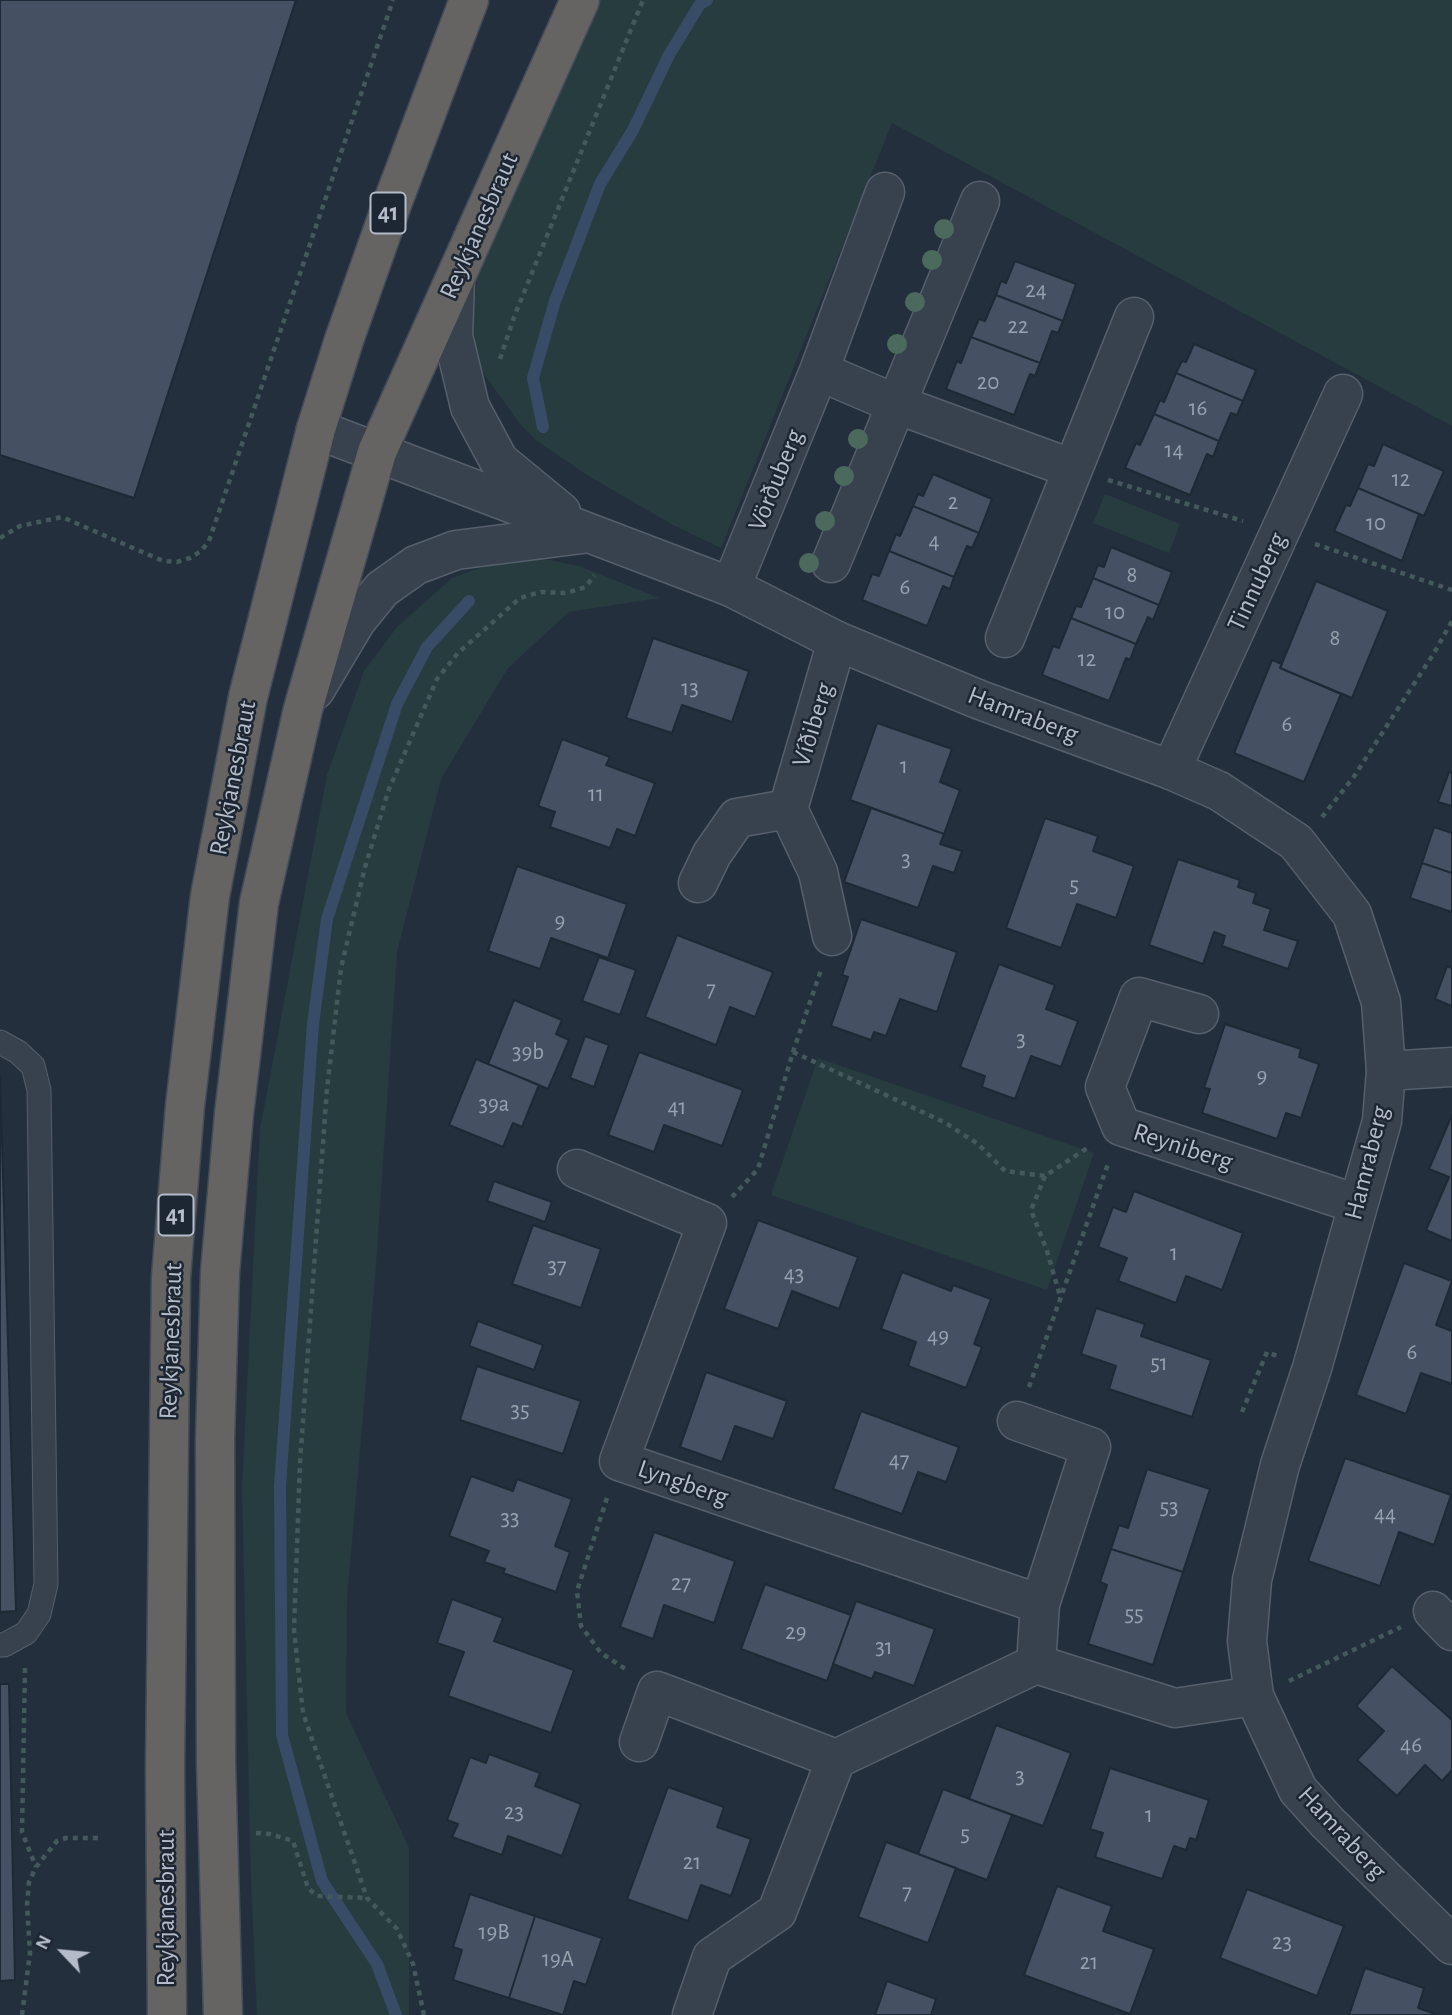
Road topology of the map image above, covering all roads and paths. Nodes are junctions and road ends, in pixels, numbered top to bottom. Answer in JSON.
{"nodes":[{"id":1,"x":393,"y":0,"type":"edge"},
{"id":2,"x":469,"y":0,"type":"edge"},
{"id":3,"x":579,"y":0,"type":"edge"},
{"id":4,"x":643,"y":0,"type":"edge"},
{"id":5,"x":884,"y":192,"type":"dead end"},
{"id":6,"x":980,"y":201,"type":"dead end"},
{"id":7,"x":455,"y":281,"type":"junction"},
{"id":8,"x":1134,"y":317,"type":"dead end"},
{"id":9,"x":498,"y":366,"type":"dead end"},
{"id":10,"x":819,"y":371,"type":"junction"},
{"id":11,"x":1343,"y":394,"type":"dead end"},
{"id":12,"x":896,"y":404,"type":"junction"},
{"id":13,"x":316,"y":429,"type":"junction"},
{"id":14,"x":377,"y":452,"type":"junction"},
{"id":15,"x":1073,"y":469,"type":"junction"},
{"id":16,"x":587,"y":534,"type":"junction"},
{"id":17,"x":0,"y":538,"type":"edge"},
{"id":18,"x":831,"y":563,"type":"dead end"},
{"id":19,"x":597,"y":570,"type":"dead end"},
{"id":20,"x":731,"y":587,"type":"junction"},
{"id":21,"x":1452,"y":621,"type":"edge"},
{"id":22,"x":1005,"y":638,"type":"dead end"},
{"id":23,"x":837,"y":641,"type":"junction"},
{"id":24,"x":303,"y":709,"type":"junction"},
{"id":25,"x":1171,"y":770,"type":"junction"},
{"id":26,"x":788,"y":809,"type":"junction"},
{"id":27,"x":1296,"y":842,"type":"junction"},
{"id":28,"x":698,"y":883,"type":"dead end"},
{"id":29,"x":832,"y":936,"type":"joint"},
{"id":30,"x":1199,"y":1014,"type":"dead end"},
{"id":31,"x":0,"y":1042,"type":"edge"},
{"id":32,"x":793,"y":1052,"type":"junction"},
{"id":33,"x":1452,"y":1067,"type":"edge"},
{"id":34,"x":1386,"y":1071,"type":"junction"},
{"id":35,"x":1121,"y":1126,"type":"junction"},
{"id":36,"x":578,"y":1169,"type":"dead end"},
{"id":37,"x":1045,"y":1176,"type":"junction"},
{"id":38,"x":1357,"y":1204,"type":"junction"},
{"id":39,"x":707,"y":1223,"type":"junction"},
{"id":40,"x":1060,"y":1297,"type":"junction"},
{"id":41,"x":1017,"y":1421,"type":"joint"},
{"id":42,"x":619,"y":1461,"type":"junction"},
{"id":43,"x":1040,"y":1604,"type":"junction"},
{"id":44,"x":1443,"y":1621,"type":"edge"},
{"id":45,"x":26,"y":1633,"type":"junction"},
{"id":46,"x":0,"y":1645,"type":"edge"},
{"id":47,"x":1036,"y":1664,"type":"junction"},
{"id":48,"x":657,"y":1691,"type":"junction"},
{"id":49,"x":1254,"y":1696,"type":"junction"},
{"id":50,"x":639,"y":1742,"type":"dead end"},
{"id":51,"x":836,"y":1759,"type":"junction"},
{"id":52,"x":246,"y":1832,"type":"dead end"},
{"id":53,"x":102,"y":1838,"type":"dead end"},
{"id":54,"x":36,"y":1867,"type":"junction"},
{"id":55,"x":367,"y":1898,"type":"junction"},
{"id":56,"x":1452,"y":1945,"type":"edge"},
{"id":57,"x":226,"y":2004,"type":"edge"},
{"id":58,"x":22,"y":2015,"type":"edge"},
{"id":59,"x":167,"y":2015,"type":"edge"},
{"id":60,"x":424,"y":2015,"type":"edge"},
{"id":61,"x":692,"y":2015,"type":"edge"}],
"edges":[{"from":1,"to":17,"type":"path"},
{"from":2,"to":13,"type":"highway","name":"Reykjanesbraut","number":"41"},
{"from":3,"to":7,"type":"highway","name":"Reykjanesbraut","number":"41"},
{"from":4,"to":9,"type":"path"},
{"from":5,"to":10,"type":"street","name":"Vörðuberg"},
{"from":6,"to":12,"type":"street"},
{"from":7,"to":14,"type":"highway","name":"Reykjanesbraut","number":"41"},
{"from":7,"to":16,"type":"street"},
{"from":8,"to":15,"type":"street"},
{"from":10,"to":12,"type":"street"},
{"from":10,"to":20,"type":"street","name":"Vörðuberg"},
{"from":11,"to":25,"type":"street","name":"Tinnuberg"},
{"from":12,"to":15,"type":"street"},
{"from":12,"to":18,"type":"street"},
{"from":13,"to":14,"type":"street"},
{"from":13,"to":59,"type":"highway","name":"Reykjanesbraut","number":"41"},
{"from":14,"to":16,"type":"street"},
{"from":14,"to":24,"type":"highway","name":"Reykjanesbraut","number":"41"},
{"from":15,"to":22,"type":"street"},
{"from":16,"to":20,"type":"street","name":"Hamraberg"},
{"from":16,"to":24,"type":"street","number":"41"},
{"from":19,"to":55,"type":"path"},
{"from":20,"to":23,"type":"street","name":"Hamraberg"},
{"from":21,"to":27,"type":"path"},
{"from":23,"to":25,"type":"street","name":"Hamraberg"},
{"from":23,"to":26,"type":"street","name":"Víðiberg"},
{"from":24,"to":57,"type":"highway","name":"Reykjanesbraut","number":"41"},
{"from":25,"to":27,"type":"street","name":"Hamraberg"},
{"from":26,"to":28,"type":"street"},
{"from":26,"to":29,"type":"street"},
{"from":27,"to":34,"type":"street","name":"Hamraberg"},
{"from":29,"to":32,"type":"path"},
{"from":30,"to":35,"type":"street","name":"Reyniberg"},
{"from":31,"to":45,"type":"lane"},
{"from":32,"to":37,"type":"path"},
{"from":32,"to":39,"type":"path"},
{"from":33,"to":34,"type":"street"},
{"from":34,"to":38,"type":"street","name":"Hamraberg"},
{"from":35,"to":37,"type":"path"},
{"from":35,"to":38,"type":"street","name":"Reyniberg"},
{"from":35,"to":40,"type":"path"},
{"from":36,"to":39,"type":"street"},
{"from":37,"to":40,"type":"path"},
{"from":38,"to":49,"type":"street","name":"Hamraberg"},
{"from":39,"to":42,"type":"street","name":"Lyngberg"},
{"from":40,"to":41,"type":"path"},
{"from":41,"to":43,"type":"street"},
{"from":42,"to":43,"type":"street","name":"Lyngberg"},
{"from":42,"to":48,"type":"path"},
{"from":43,"to":47,"type":"street"},
{"from":44,"to":49,"type":"path"},
{"from":45,"to":46,"type":"lane"},
{"from":45,"to":54,"type":"path"},
{"from":47,"to":49,"type":"street"},
{"from":47,"to":51,"type":"street"},
{"from":48,"to":50,"type":"street"},
{"from":48,"to":51,"type":"street"},
{"from":49,"to":56,"type":"street","name":"Hamraberg"},
{"from":51,"to":61,"type":"street"},
{"from":52,"to":55,"type":"path"},
{"from":53,"to":54,"type":"path"},
{"from":54,"to":58,"type":"path"},
{"from":55,"to":60,"type":"path"}]}
